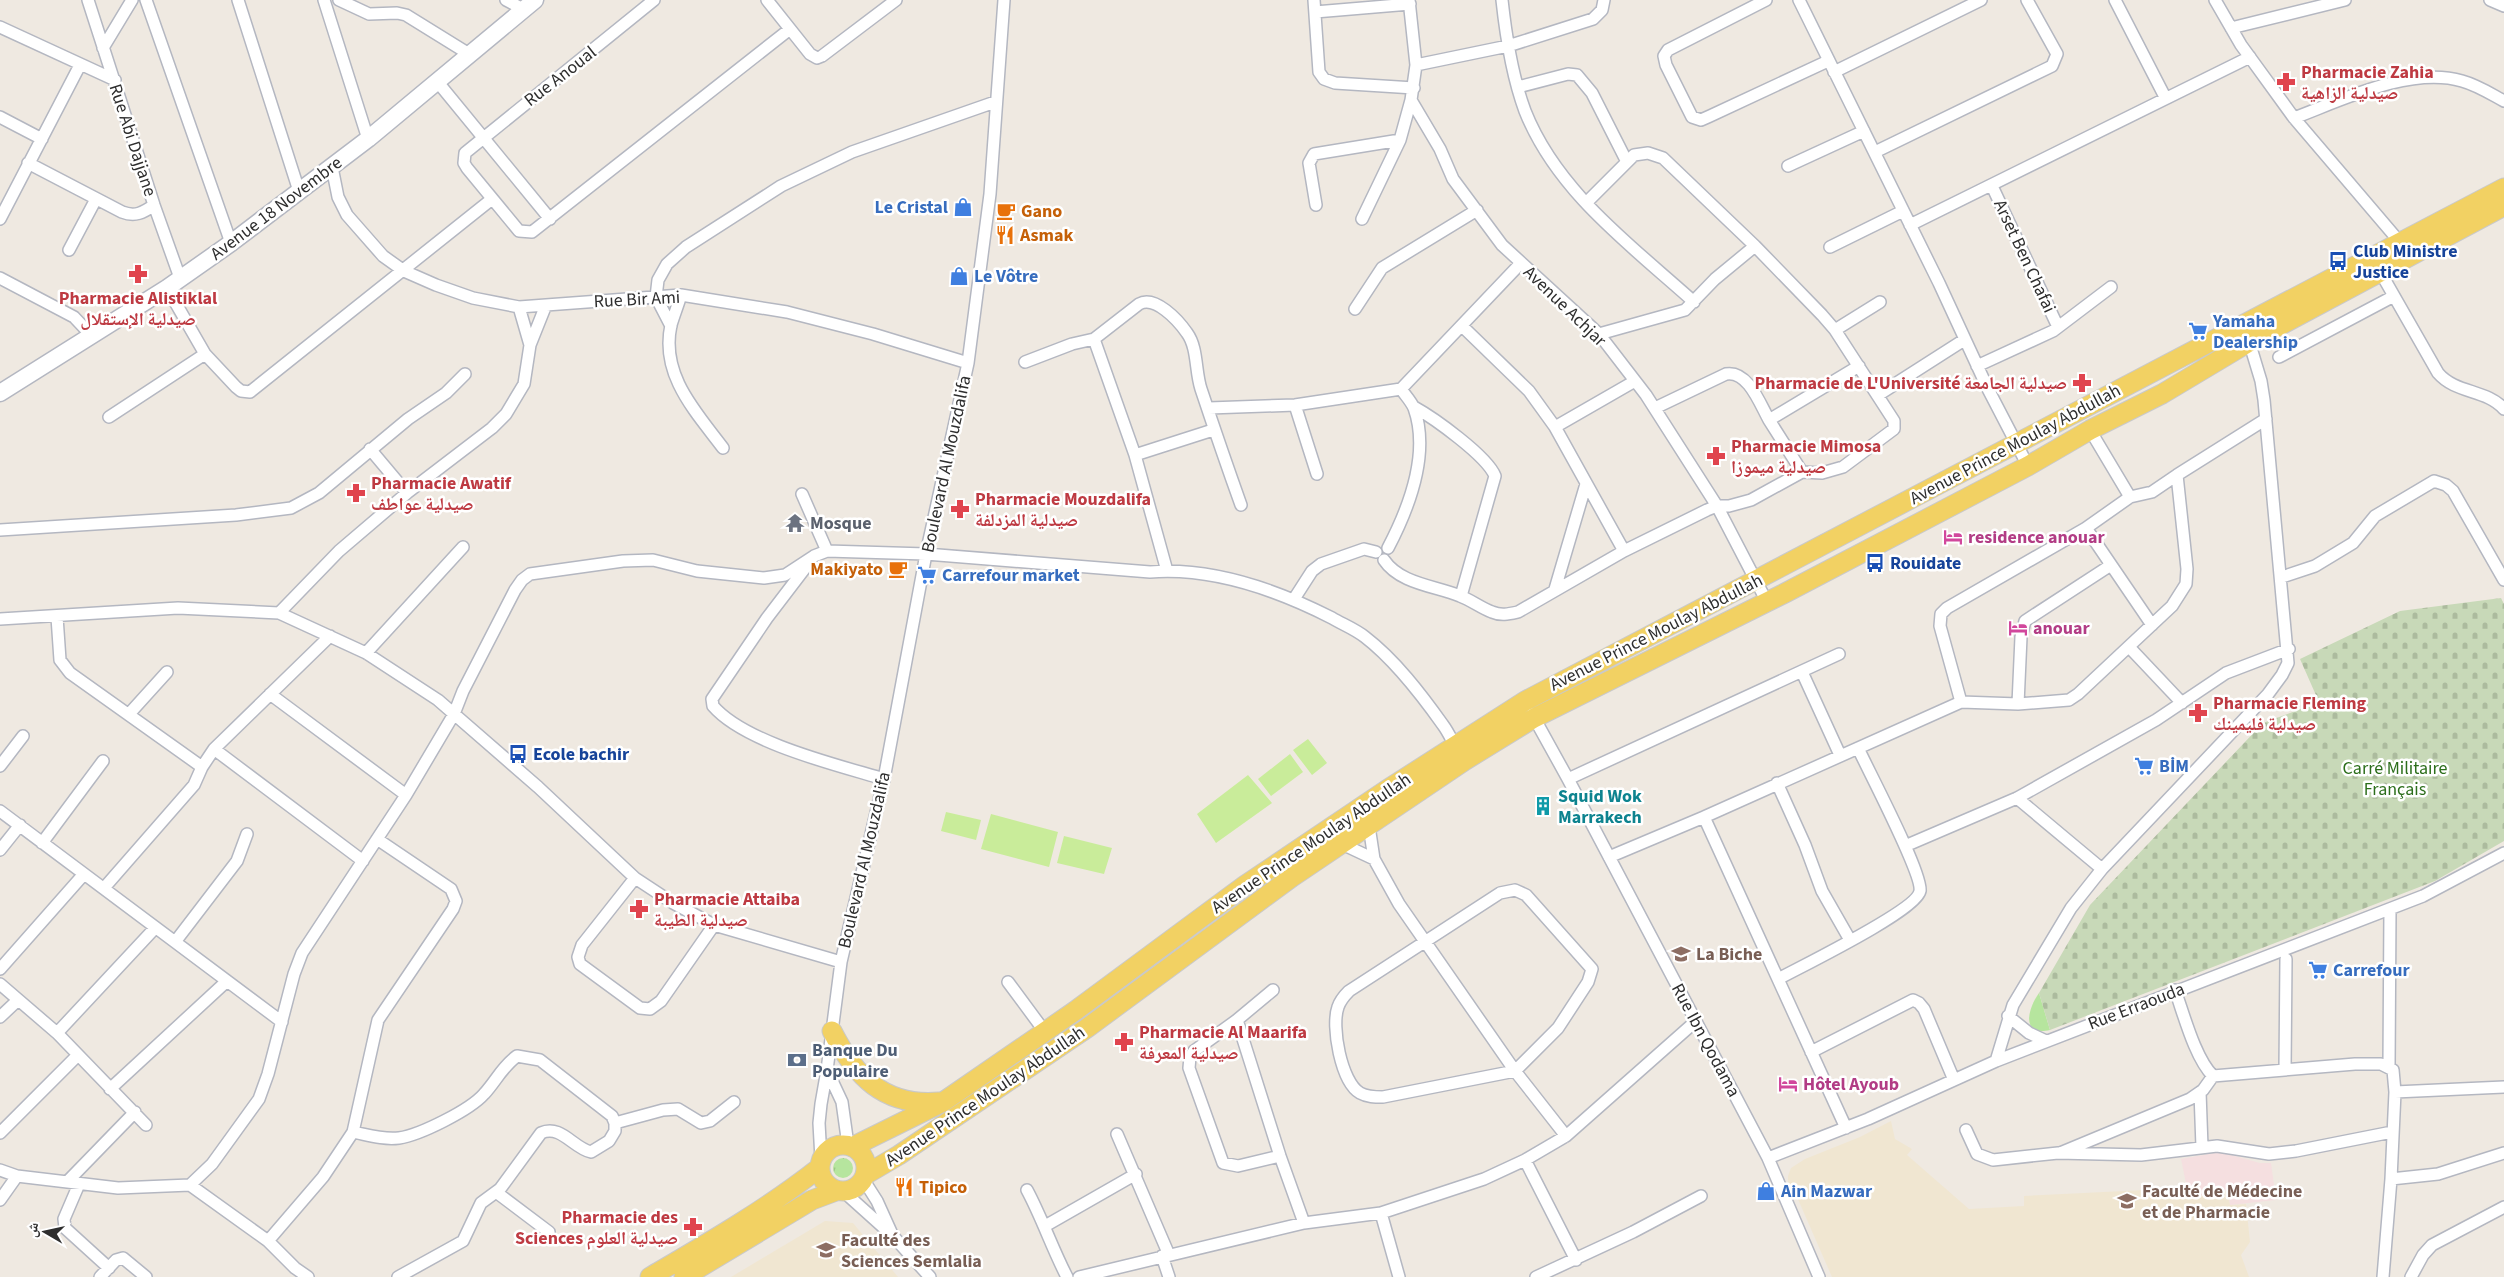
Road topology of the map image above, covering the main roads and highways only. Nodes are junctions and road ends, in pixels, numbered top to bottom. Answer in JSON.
{"nodes":[{"id":1,"x":2504,"y":188,"type":"edge"},
{"id":2,"x":2504,"y":206,"type":"edge"},
{"id":3,"x":2405,"y":249,"type":"junction"},
{"id":4,"x":1529,"y":710,"type":"junction"},
{"id":5,"x":1460,"y":754,"type":"junction"},
{"id":6,"x":832,"y":1031,"type":"road end"},
{"id":7,"x":943,"y":1102,"type":"junction"},
{"id":8,"x":850,"y":1146,"type":"junction"},
{"id":9,"x":820,"y":1163,"type":"junction"},
{"id":10,"x":864,"y":1177,"type":"junction"},
{"id":11,"x":840,"y":1191,"type":"junction"},
{"id":12,"x":650,"y":1277,"type":"edge"},
{"id":13,"x":684,"y":1277,"type":"edge"}],
"edges":[{"from":1,"to":3,"type":"main road","name":"Avenue Prince Moulay Abdullah"},
{"from":2,"to":3,"type":"main road","name":"Avenue Prince Moulay Abdullah"},
{"from":3,"to":4,"type":"main road","name":"Avenue Prince Moulay Abdullah"},
{"from":3,"to":4,"type":"main road","name":"Avenue Prince Moulay Abdullah"},
{"from":4,"to":5,"type":"main road","name":"Avenue Prince Moulay Abdullah"},
{"from":5,"to":7,"type":"main road","name":"Avenue Prince Moulay Abdullah"},
{"from":5,"to":10,"type":"main road","name":"Avenue Prince Moulay Abdullah"},
{"from":6,"to":7,"type":"main road"},
{"from":7,"to":8,"type":"main road","name":"Avenue Prince Moulay Abdullah"},
{"from":8,"to":9,"type":"main road"},
{"from":8,"to":10,"type":"main road"},
{"from":9,"to":11,"type":"main road"},
{"from":9,"to":12,"type":"main road"},
{"from":10,"to":11,"type":"main road"},
{"from":11,"to":13,"type":"main road"}]}
